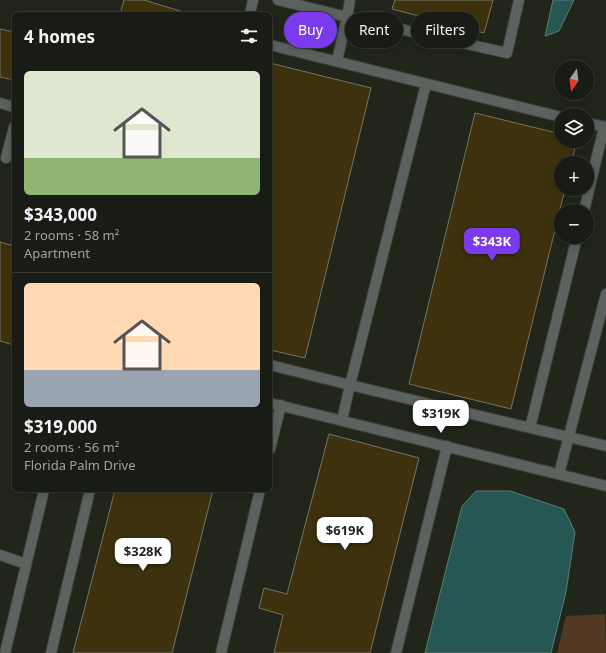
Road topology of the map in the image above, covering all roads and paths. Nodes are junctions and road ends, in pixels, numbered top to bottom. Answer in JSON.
{"nodes":[{"id":1,"x":253,"y":0,"type":"edge"},
{"id":2,"x":278,"y":0,"type":"edge"},
{"id":3,"x":350,"y":0,"type":"edge"},
{"id":4,"x":519,"y":0,"type":"edge"},
{"id":5,"x":250,"y":12,"type":"edge"},
{"id":6,"x":347,"y":12,"type":"edge"},
{"id":7,"x":345,"y":17,"type":"edge"},
{"id":8,"x":345,"y":22,"type":"edge"},
{"id":9,"x":403,"y":30,"type":"edge"},
{"id":10,"x":272,"y":45,"type":"edge"},
{"id":11,"x":337,"y":61,"type":"junction"},
{"id":12,"x":426,"y":84,"type":"junction"},
{"id":13,"x":0,"y":103,"type":"edge"},
{"id":14,"x":12,"y":106,"type":"edge"},
{"id":15,"x":554,"y":114,"type":"edge"},
{"id":16,"x":594,"y":125,"type":"edge"},
{"id":17,"x":605,"y":127,"type":"edge"},
{"id":18,"x":12,"y":136,"type":"edge"},
{"id":19,"x":7,"y":159,"type":"edge"},
{"id":20,"x":586,"y":204,"type":"edge"},
{"id":21,"x":575,"y":244,"type":"edge"},
{"id":22,"x":606,"y":294,"type":"edge"},
{"id":23,"x":272,"y":366,"type":"edge"},
{"id":24,"x":350,"y":385,"type":"junction"},
{"id":25,"x":272,"y":403,"type":"edge"},
{"id":26,"x":280,"y":405,"type":"junction"},
{"id":27,"x":342,"y":420,"type":"junction"},
{"id":28,"x":530,"y":428,"type":"junction"},
{"id":29,"x":569,"y":438,"type":"junction"},
{"id":30,"x":272,"y":440,"type":"edge"},
{"id":31,"x":447,"y":446,"type":"junction"},
{"id":32,"x":606,"y":446,"type":"edge"},
{"id":33,"x":560,"y":474,"type":"junction"},
{"id":34,"x":606,"y":486,"type":"edge"},
{"id":35,"x":44,"y":492,"type":"edge"},
{"id":36,"x":90,"y":492,"type":"edge"},
{"id":37,"x":260,"y":492,"type":"edge"},
{"id":38,"x":0,"y":555,"type":"edge"},
{"id":39,"x":26,"y":564,"type":"junction"},
{"id":40,"x":5,"y":653,"type":"edge"},
{"id":41,"x":51,"y":653,"type":"edge"},
{"id":42,"x":221,"y":653,"type":"edge"},
{"id":43,"x":396,"y":653,"type":"edge"}],
"edges":[{"from":1,"to":5,"type":"street"},
{"from":2,"to":7,"type":"street"},
{"from":3,"to":6,"type":"street"},
{"from":4,"to":9,"type":"street"},
{"from":8,"to":11,"type":"street"},
{"from":10,"to":11,"type":"street"},
{"from":11,"to":12,"type":"street"},
{"from":12,"to":15,"type":"street"},
{"from":12,"to":24,"type":"street"},
{"from":13,"to":14,"type":"street"},
{"from":16,"to":17,"type":"street"},
{"from":17,"to":20,"type":"street"},
{"from":18,"to":19,"type":"street"},
{"from":21,"to":28,"type":"street"},
{"from":22,"to":29,"type":"street"},
{"from":23,"to":24,"type":"street"},
{"from":24,"to":27,"type":"street"},
{"from":24,"to":28,"type":"street"},
{"from":25,"to":26,"type":"street"},
{"from":26,"to":27,"type":"street"},
{"from":26,"to":30,"type":"street"},
{"from":27,"to":31,"type":"street"},
{"from":28,"to":29,"type":"street"},
{"from":29,"to":32,"type":"street"},
{"from":29,"to":33,"type":"street"},
{"from":31,"to":33,"type":"street"},
{"from":31,"to":43,"type":"street"},
{"from":33,"to":34,"type":"street"},
{"from":35,"to":39,"type":"street"},
{"from":36,"to":41,"type":"street"},
{"from":37,"to":42,"type":"street"},
{"from":38,"to":39,"type":"street"},
{"from":39,"to":40,"type":"street"}]}
